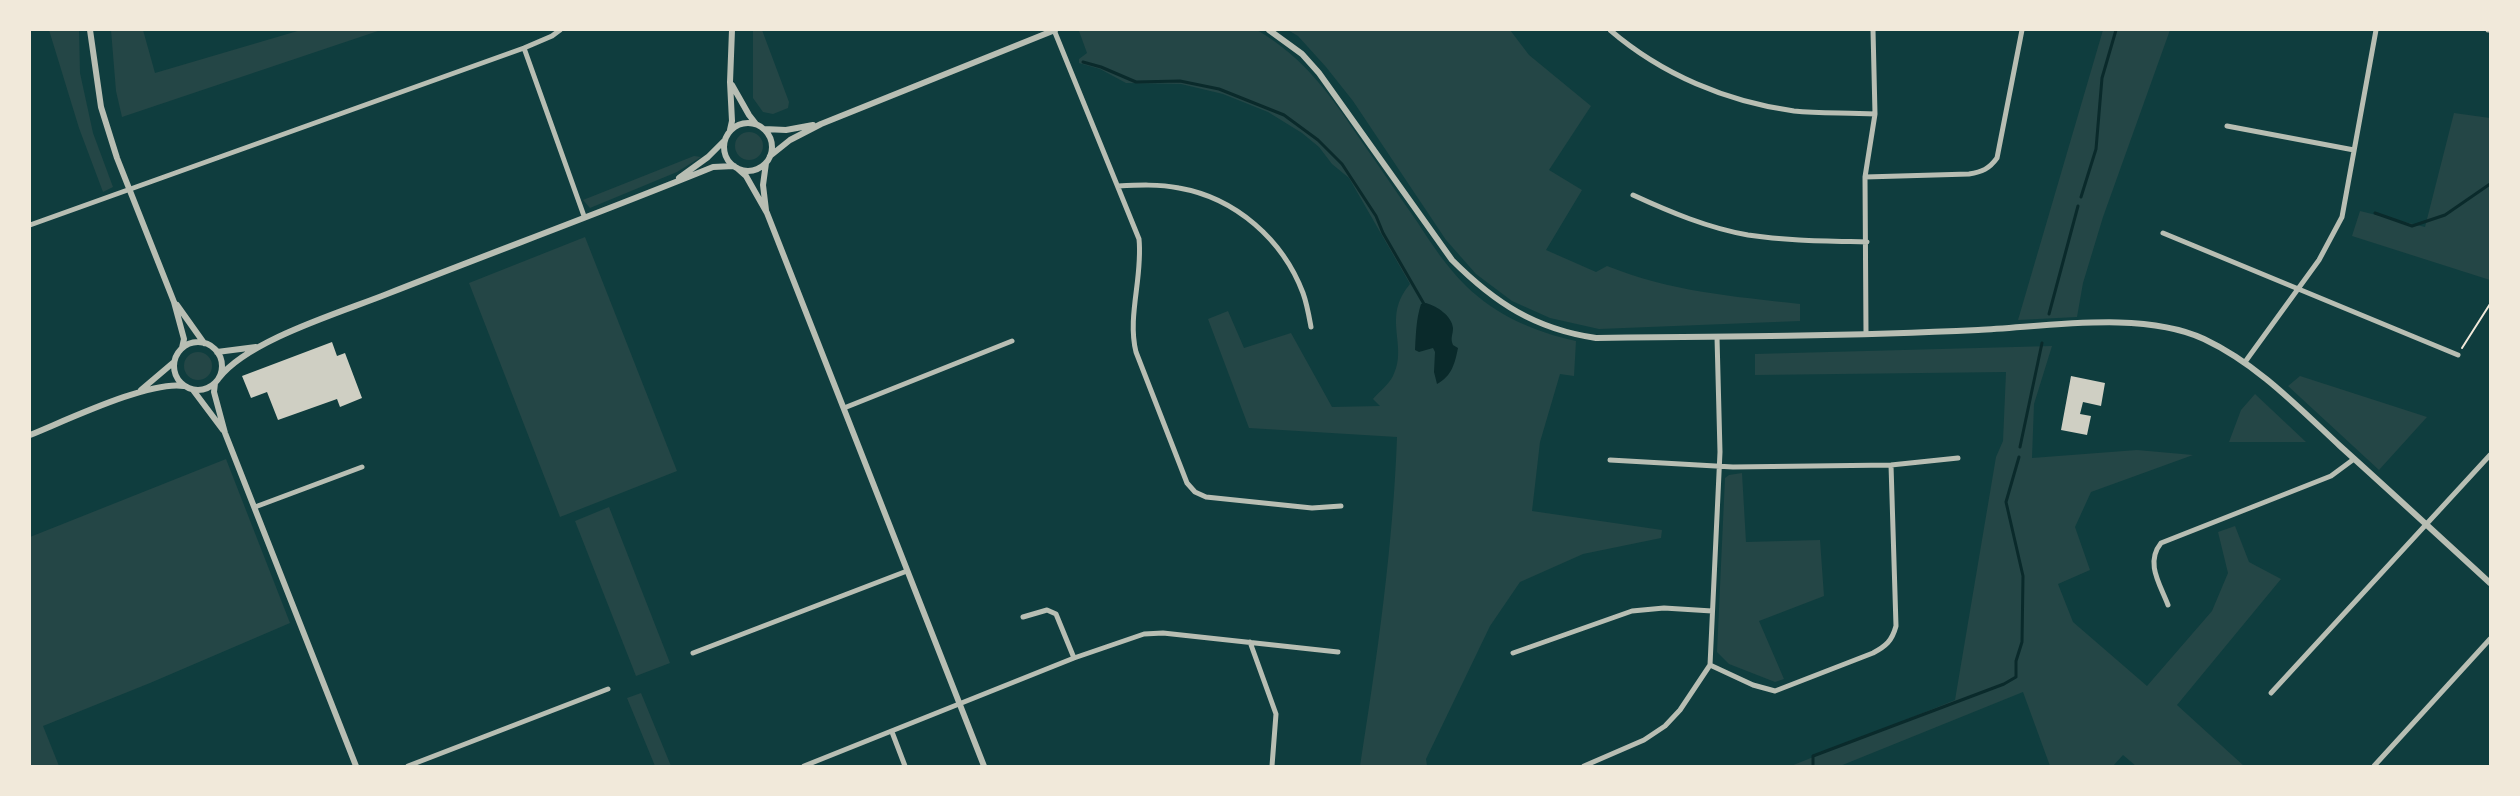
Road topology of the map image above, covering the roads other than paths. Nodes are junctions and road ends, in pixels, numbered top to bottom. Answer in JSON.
{"nodes":[{"id":1,"x":90,"y":30,"type":"edge"},
{"id":2,"x":560,"y":30,"type":"edge"},
{"id":3,"x":732,"y":30,"type":"edge"},
{"id":4,"x":1055,"y":30,"type":"edge"},
{"id":5,"x":1269,"y":30,"type":"edge"},
{"id":6,"x":1610,"y":30,"type":"edge"},
{"id":7,"x":1873,"y":30,"type":"edge"},
{"id":8,"x":2022,"y":30,"type":"edge"},
{"id":9,"x":2376,"y":30,"type":"edge"},
{"id":10,"x":524,"y":48,"type":"junction"},
{"id":11,"x":730,"y":82,"type":"junction"},
{"id":12,"x":1874,"y":114,"type":"junction"},
{"id":13,"x":756,"y":124,"type":"junction"},
{"id":14,"x":821,"y":124,"type":"junction"},
{"id":15,"x":2228,"y":126,"type":"dead end"},
{"id":16,"x":764,"y":129,"type":"junction"},
{"id":17,"x":730,"y":131,"type":"junction"},
{"id":18,"x":725,"y":140,"type":"junction"},
{"id":19,"x":2354,"y":150,"type":"junction"},
{"id":20,"x":770,"y":156,"type":"junction"},
{"id":21,"x":766,"y":163,"type":"junction"},
{"id":22,"x":736,"y":167,"type":"junction"},
{"id":23,"x":1865,"y":177,"type":"junction"},
{"id":24,"x":670,"y":184,"type":"junction"},
{"id":25,"x":1118,"y":186,"type":"junction"},
{"id":26,"x":129,"y":190,"type":"junction"},
{"id":27,"x":1633,"y":195,"type":"dead end"},
{"id":28,"x":767,"y":214,"type":"junction"},
{"id":29,"x":584,"y":216,"type":"junction"},
{"id":30,"x":30,"y":225,"type":"edge"},
{"id":31,"x":2163,"y":233,"type":"dead end"},
{"id":32,"x":1867,"y":242,"type":"junction"},
{"id":33,"x":2299,"y":287,"type":"junction"},
{"id":34,"x":174,"y":302,"type":"junction"},
{"id":35,"x":1311,"y":327,"type":"dead end"},
{"id":36,"x":1866,"y":333,"type":"junction"},
{"id":37,"x":1717,"y":337,"type":"junction"},
{"id":38,"x":1012,"y":341,"type":"dead end"},
{"id":39,"x":204,"y":343,"type":"junction"},
{"id":40,"x":257,"y":347,"type":"junction"},
{"id":41,"x":182,"y":348,"type":"junction"},
{"id":42,"x":218,"y":352,"type":"junction"},
{"id":43,"x":2458,"y":355,"type":"road end"},
{"id":44,"x":174,"y":362,"type":"junction"},
{"id":45,"x":2245,"y":362,"type":"junction"},
{"id":46,"x":217,"y":380,"type":"junction"},
{"id":47,"x":184,"y":386,"type":"junction"},
{"id":48,"x":193,"y":390,"type":"junction"},
{"id":49,"x":139,"y":392,"type":"junction"},
{"id":50,"x":844,"y":408,"type":"junction"},
{"id":51,"x":226,"y":433,"type":"junction"},
{"id":52,"x":30,"y":436,"type":"edge"},
{"id":53,"x":2490,"y":455,"type":"edge"},
{"id":54,"x":1958,"y":458,"type":"dead end"},
{"id":55,"x":2354,"y":459,"type":"junction"},
{"id":56,"x":1610,"y":460,"type":"dead end"},
{"id":57,"x":1891,"y":465,"type":"junction"},
{"id":58,"x":1719,"y":466,"type":"junction"},
{"id":59,"x":362,"y":468,"type":"dead end"},
{"id":60,"x":1342,"y":506,"type":"dead end"},
{"id":61,"x":255,"y":507,"type":"junction"},
{"id":62,"x":2426,"y":524,"type":"junction"},
{"id":63,"x":907,"y":571,"type":"junction"},
{"id":64,"x":2490,"y":583,"type":"edge"},
{"id":65,"x":2168,"y":605,"type":"dead end"},
{"id":66,"x":1712,"y":611,"type":"junction"},
{"id":67,"x":1023,"y":617,"type":"dead end"},
{"id":68,"x":2490,"y":639,"type":"edge"},
{"id":69,"x":1250,"y":642,"type":"junction"},
{"id":70,"x":1338,"y":652,"type":"dead end"},
{"id":71,"x":693,"y":653,"type":"dead end"},
{"id":72,"x":1513,"y":653,"type":"dead end"},
{"id":73,"x":1074,"y":658,"type":"junction"},
{"id":74,"x":1710,"y":665,"type":"junction"},
{"id":75,"x":608,"y":689,"type":"dead end"},
{"id":76,"x":2271,"y":693,"type":"dead end"},
{"id":77,"x":960,"y":705,"type":"junction"},
{"id":78,"x":892,"y":732,"type":"junction"},
{"id":79,"x":356,"y":766,"type":"edge"},
{"id":80,"x":408,"y":766,"type":"edge"},
{"id":81,"x":804,"y":766,"type":"edge"},
{"id":82,"x":905,"y":766,"type":"edge"},
{"id":83,"x":984,"y":766,"type":"edge"},
{"id":84,"x":1272,"y":766,"type":"edge"},
{"id":85,"x":1584,"y":766,"type":"edge"},
{"id":86,"x":2374,"y":766,"type":"edge"}],
"edges":[{"from":1,"to":26,"type":"street"},
{"from":2,"to":10,"type":"street"},
{"from":3,"to":11,"type":"street"},
{"from":4,"to":14,"type":"street"},
{"from":4,"to":25,"type":"street"},
{"from":5,"to":37,"type":"street"},
{"from":6,"to":12,"type":"street"},
{"from":7,"to":12,"type":"street"},
{"from":8,"to":23,"type":"street"},
{"from":9,"to":19,"type":"street"},
{"from":10,"to":26,"type":"street"},
{"from":10,"to":29,"type":"street"},
{"from":11,"to":13,"type":"street"},
{"from":11,"to":17,"type":"street"},
{"from":12,"to":23,"type":"street"},
{"from":13,"to":16,"type":"street"},
{"from":13,"to":17,"type":"street"},
{"from":14,"to":16,"type":"street"},
{"from":14,"to":20,"type":"street"},
{"from":15,"to":19,"type":"street"},
{"from":16,"to":20,"type":"street"},
{"from":17,"to":18,"type":"street"},
{"from":18,"to":22,"type":"street"},
{"from":18,"to":24,"type":"street"},
{"from":19,"to":33,"type":"street"},
{"from":20,"to":21,"type":"street"},
{"from":21,"to":22,"type":"street"},
{"from":21,"to":28,"type":"street"},
{"from":22,"to":24,"type":"street"},
{"from":22,"to":28,"type":"street"},
{"from":23,"to":32,"type":"street"},
{"from":24,"to":29,"type":"street"},
{"from":25,"to":35,"type":"street"},
{"from":25,"to":60,"type":"street"},
{"from":26,"to":30,"type":"street"},
{"from":26,"to":34,"type":"street"},
{"from":27,"to":32,"type":"street"},
{"from":28,"to":50,"type":"street"},
{"from":29,"to":40,"type":"street"},
{"from":31,"to":33,"type":"street"},
{"from":32,"to":36,"type":"street"},
{"from":33,"to":43,"type":"street"},
{"from":33,"to":45,"type":"street"},
{"from":34,"to":39,"type":"street"},
{"from":34,"to":41,"type":"street"},
{"from":36,"to":37,"type":"street"},
{"from":36,"to":45,"type":"street"},
{"from":37,"to":58,"type":"street"},
{"from":38,"to":50,"type":"street"},
{"from":39,"to":41,"type":"street"},
{"from":39,"to":42,"type":"street"},
{"from":40,"to":42,"type":"street"},
{"from":40,"to":46,"type":"street"},
{"from":41,"to":44,"type":"street"},
{"from":42,"to":46,"type":"street"},
{"from":44,"to":47,"type":"street"},
{"from":44,"to":49,"type":"street"},
{"from":45,"to":55,"type":"street"},
{"from":46,"to":48,"type":"street"},
{"from":46,"to":51,"type":"street"},
{"from":47,"to":48,"type":"street"},
{"from":47,"to":49,"type":"street"},
{"from":48,"to":51,"type":"street"},
{"from":49,"to":52,"type":"street"},
{"from":50,"to":63,"type":"street"},
{"from":51,"to":61,"type":"street"},
{"from":53,"to":62,"type":"street"},
{"from":54,"to":57,"type":"street"},
{"from":55,"to":62,"type":"street"},
{"from":55,"to":65,"type":"street"},
{"from":56,"to":58,"type":"street"},
{"from":57,"to":58,"type":"street"},
{"from":57,"to":74,"type":"street"},
{"from":58,"to":66,"type":"street"},
{"from":59,"to":61,"type":"street"},
{"from":61,"to":79,"type":"street"},
{"from":62,"to":64,"type":"street"},
{"from":62,"to":76,"type":"street"},
{"from":63,"to":71,"type":"street"},
{"from":63,"to":77,"type":"street"},
{"from":66,"to":72,"type":"street"},
{"from":66,"to":74,"type":"street"},
{"from":67,"to":73,"type":"street"},
{"from":68,"to":86,"type":"street"},
{"from":69,"to":70,"type":"street"},
{"from":69,"to":73,"type":"street"},
{"from":69,"to":84,"type":"street"},
{"from":73,"to":77,"type":"street"},
{"from":74,"to":85,"type":"street"},
{"from":75,"to":80,"type":"street"},
{"from":77,"to":78,"type":"street"},
{"from":77,"to":83,"type":"street"},
{"from":78,"to":81,"type":"street"},
{"from":78,"to":82,"type":"street"}]}
